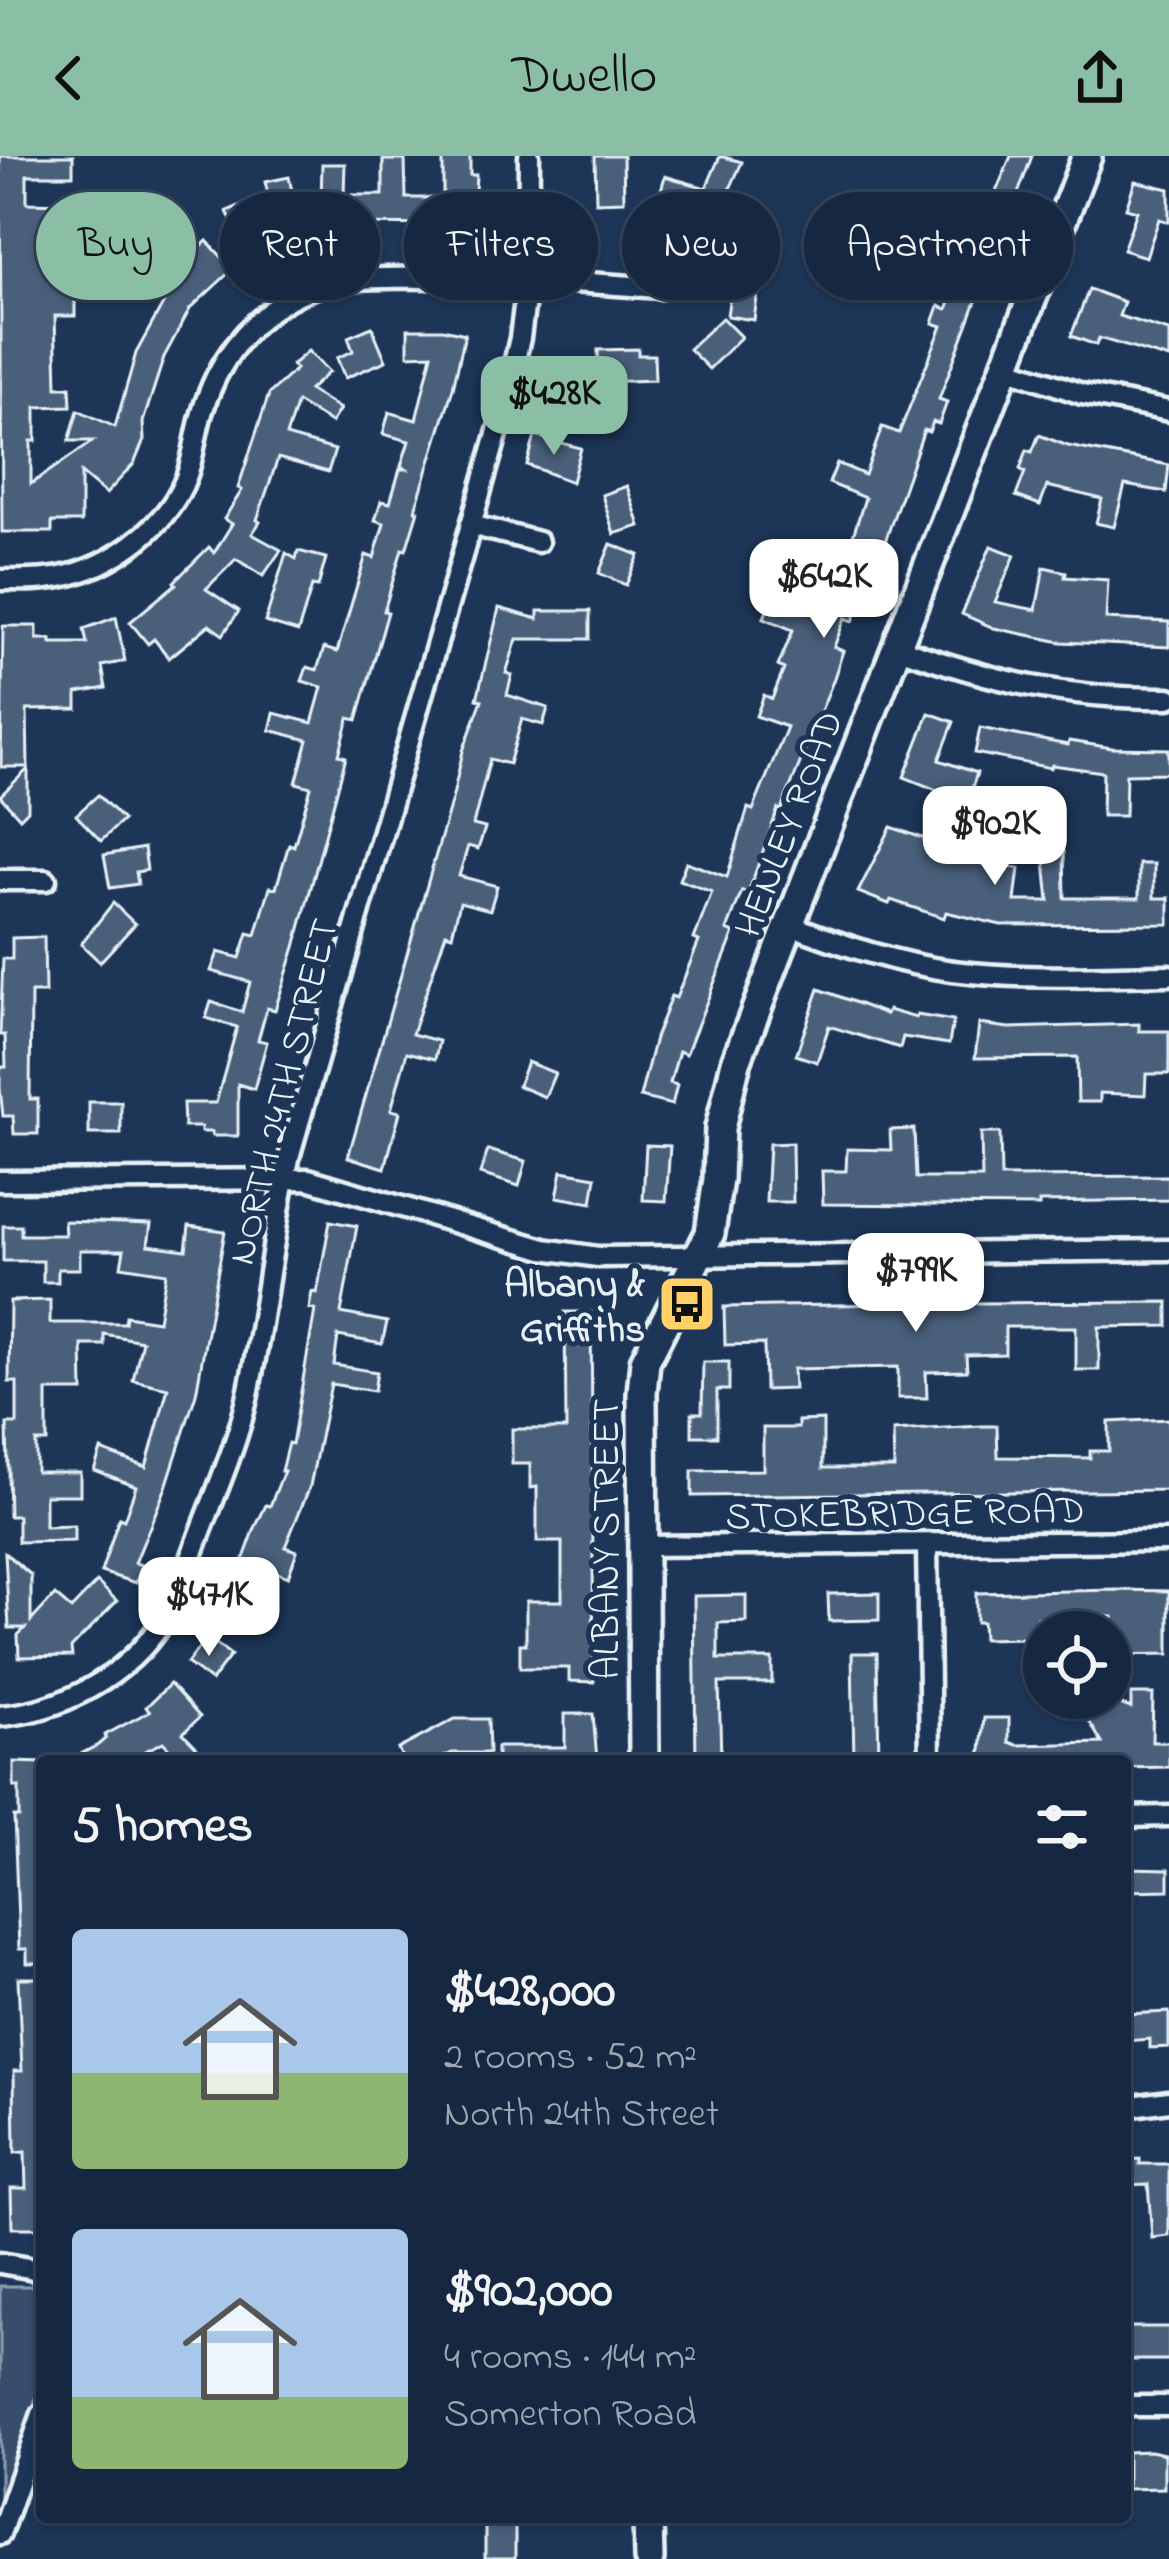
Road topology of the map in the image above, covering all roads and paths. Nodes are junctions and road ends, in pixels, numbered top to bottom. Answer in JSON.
{"nodes":[{"id":1,"x":529,"y":156,"type":"edge"},
{"id":2,"x":1087,"y":156,"type":"edge"},
{"id":3,"x":529,"y":192,"type":"edge"},
{"id":4,"x":404,"y":279,"type":"edge"},
{"id":5,"x":525,"y":300,"type":"edge"},
{"id":6,"x":1006,"y":368,"type":"junction"},
{"id":7,"x":1169,"y":411,"type":"edge"},
{"id":8,"x":471,"y":525,"type":"junction"},
{"id":9,"x":538,"y":542,"type":"dead end"},
{"id":10,"x":0,"y":580,"type":"edge"},
{"id":11,"x":896,"y":647,"type":"junction"},
{"id":12,"x":1169,"y":698,"type":"edge"},
{"id":13,"x":0,"y":880,"type":"edge"},
{"id":14,"x":46,"y":880,"type":"dead end"},
{"id":15,"x":790,"y":925,"type":"junction"},
{"id":16,"x":1169,"y":975,"type":"edge"},
{"id":17,"x":285,"y":1179,"type":"junction"},
{"id":18,"x":0,"y":1181,"type":"edge"},
{"id":19,"x":1169,"y":1250,"type":"edge"},
{"id":20,"x":698,"y":1257,"type":"junction"},
{"id":21,"x":1169,"y":1540,"type":"edge"},
{"id":22,"x":927,"y":1544,"type":"junction"},
{"id":23,"x":643,"y":1546,"type":"junction"},
{"id":24,"x":0,"y":1716,"type":"edge"},
{"id":25,"x":644,"y":1755,"type":"edge"},
{"id":26,"x":929,"y":1755,"type":"edge"},
{"id":27,"x":1169,"y":1816,"type":"edge"},
{"id":28,"x":1131,"y":1817,"type":"edge"},
{"id":29,"x":1169,"y":2101,"type":"edge"},
{"id":30,"x":1131,"y":2106,"type":"edge"},
{"id":31,"x":0,"y":2263,"type":"edge"},
{"id":32,"x":36,"y":2270,"type":"edge"},
{"id":33,"x":1169,"y":2405,"type":"edge"},
{"id":34,"x":1131,"y":2406,"type":"edge"},
{"id":35,"x":36,"y":2431,"type":"edge"},
{"id":36,"x":648,"y":2523,"type":"edge"},
{"id":37,"x":0,"y":2534,"type":"edge"},
{"id":38,"x":649,"y":2559,"type":"edge"}],
"edges":[{"from":1,"to":3,"type":"street","name":"NORTH 24TH STREET"},
{"from":2,"to":6,"type":"street","name":"HENLEY ROAD"},
{"from":4,"to":10,"type":"street"},
{"from":5,"to":8,"type":"street","name":"NORTH 24TH STREET"},
{"from":6,"to":7,"type":"street"},
{"from":6,"to":11,"type":"street","name":"HENLEY ROAD"},
{"from":8,"to":9,"type":"street"},
{"from":8,"to":17,"type":"street","name":"NORTH 24TH STREET"},
{"from":11,"to":12,"type":"street"},
{"from":11,"to":15,"type":"street","name":"HENLEY ROAD"},
{"from":13,"to":14,"type":"street"},
{"from":15,"to":16,"type":"street"},
{"from":15,"to":20,"type":"street","name":"HENLEY ROAD"},
{"from":17,"to":18,"type":"street"},
{"from":17,"to":20,"type":"street"},
{"from":17,"to":24,"type":"street","name":"NORTH 24TH STREET"},
{"from":19,"to":20,"type":"street"},
{"from":20,"to":23,"type":"street","name":"ALBANY STREET"},
{"from":21,"to":22,"type":"street","name":"STOKEBRIDGE ROAD"},
{"from":22,"to":23,"type":"street","name":"STOKEBRIDGE ROAD"},
{"from":22,"to":26,"type":"street"},
{"from":23,"to":25,"type":"street","name":"ALBANY STREET"},
{"from":27,"to":28,"type":"street"},
{"from":29,"to":30,"type":"street"},
{"from":31,"to":32,"type":"street"},
{"from":33,"to":34,"type":"street"},
{"from":35,"to":37,"type":"street"},
{"from":36,"to":38,"type":"street"}]}
